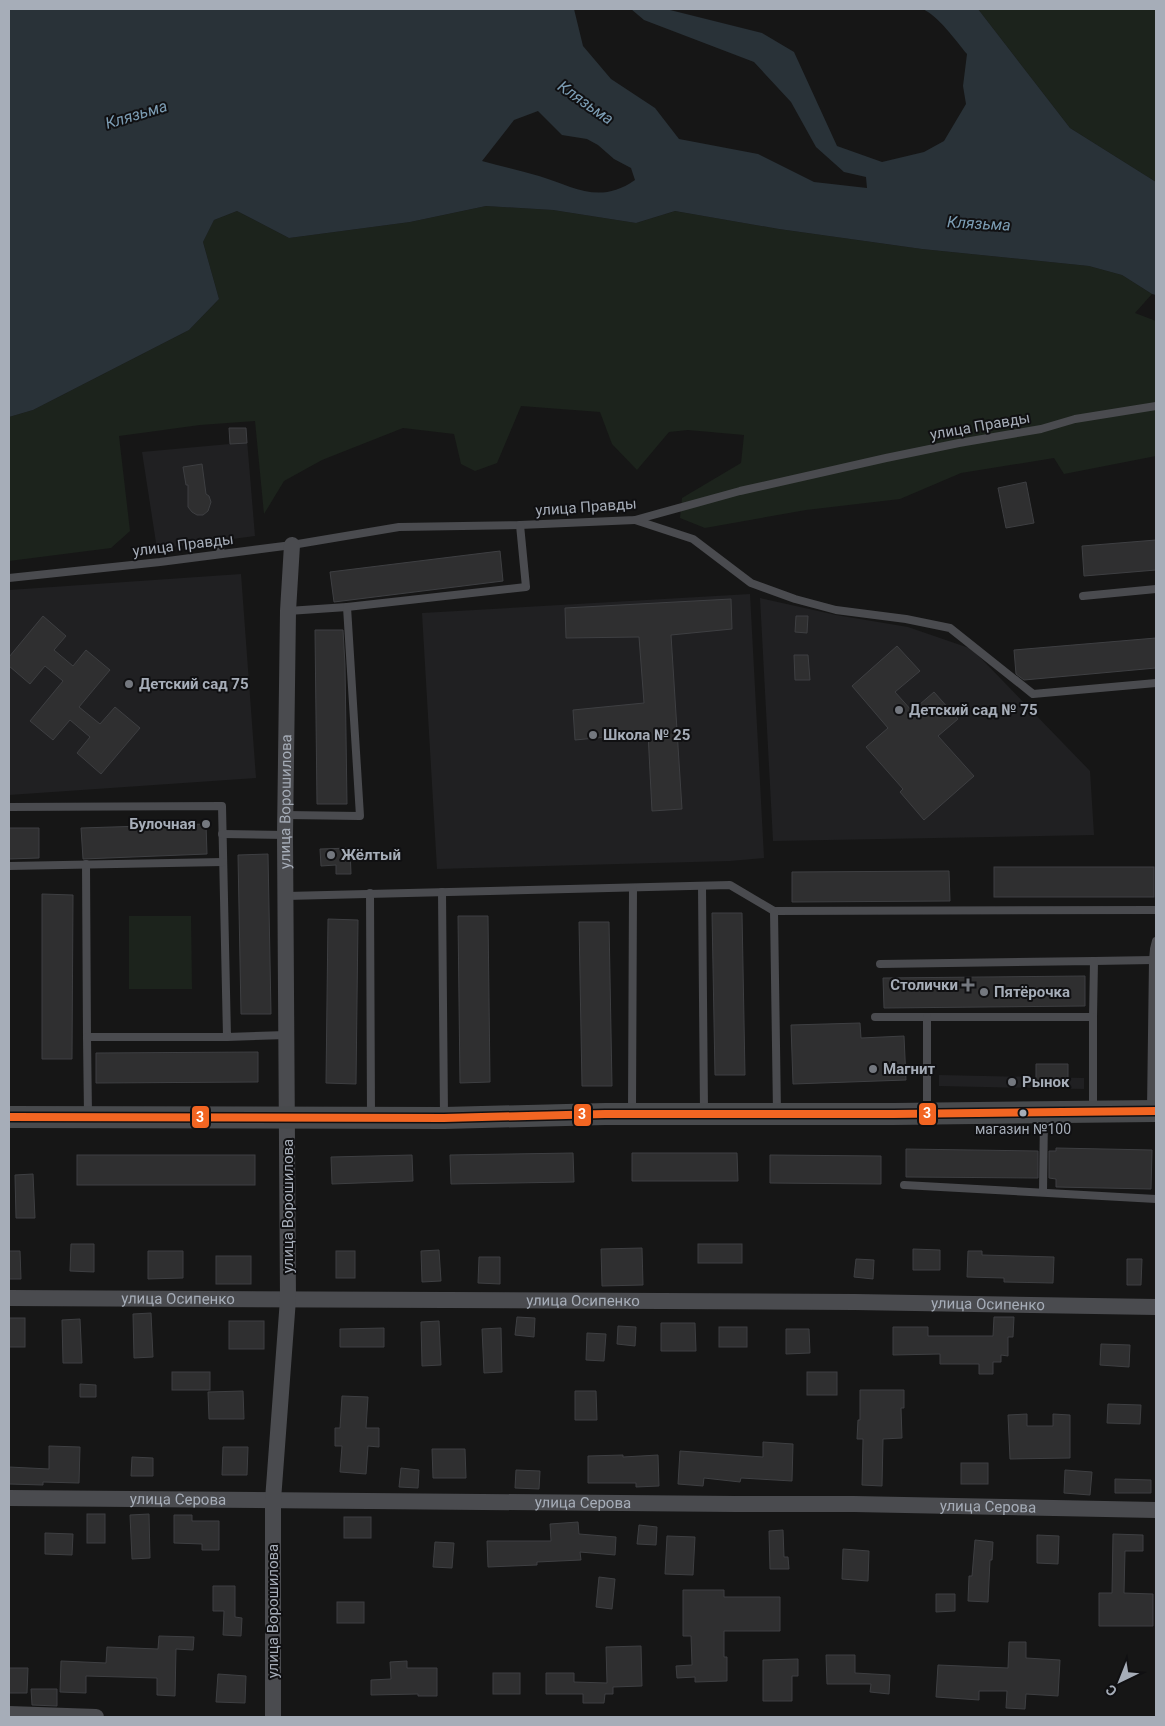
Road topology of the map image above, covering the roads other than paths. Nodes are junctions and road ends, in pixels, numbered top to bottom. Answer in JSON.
{"nodes":[{"id":1,"x":1156,"y":406,"type":"edge"},
{"id":2,"x":635,"y":520,"type":"junction"},
{"id":3,"x":520,"y":525,"type":"junction"},
{"id":4,"x":219,"y":541,"type":"dead end"},
{"id":5,"x":292,"y":545,"type":"junction"},
{"id":6,"x":221,"y":554,"type":"junction"},
{"id":7,"x":9,"y":578,"type":"edge"},
{"id":8,"x":1156,"y":589,"type":"edge"},
{"id":9,"x":1083,"y":596,"type":"dead end"},
{"id":10,"x":347,"y":607,"type":"junction"},
{"id":11,"x":288,"y":611,"type":"junction"},
{"id":12,"x":1156,"y":683,"type":"edge"},
{"id":13,"x":9,"y":807,"type":"edge"},
{"id":14,"x":286,"y":815,"type":"junction"},
{"id":15,"x":222,"y":834,"type":"junction"},
{"id":16,"x":285,"y":835,"type":"junction"},
{"id":17,"x":223,"y":862,"type":"junction"},
{"id":18,"x":86,"y":864,"type":"junction"},
{"id":19,"x":9,"y":866,"type":"edge"},
{"id":20,"x":702,"y":886,"type":"junction"},
{"id":21,"x":633,"y":888,"type":"junction"},
{"id":22,"x":442,"y":892,"type":"junction"},
{"id":23,"x":370,"y":893,"type":"junction"},
{"id":24,"x":286,"y":896,"type":"junction"},
{"id":25,"x":774,"y":910,"type":"junction"},
{"id":26,"x":1156,"y":910,"type":"edge"},
{"id":27,"x":1156,"y":941,"type":"edge"},
{"id":28,"x":1153,"y":960,"type":"junction"},
{"id":29,"x":1094,"y":961,"type":"junction"},
{"id":30,"x":880,"y":964,"type":"dead end"},
{"id":31,"x":875,"y":1017,"type":"dead end"},
{"id":32,"x":927,"y":1017,"type":"junction"},
{"id":33,"x":1093,"y":1017,"type":"junction"},
{"id":34,"x":287,"y":1035,"type":"junction"},
{"id":35,"x":87,"y":1037,"type":"junction"},
{"id":36,"x":227,"y":1037,"type":"junction"},
{"id":37,"x":1154,"y":1111,"type":"edge"},
{"id":38,"x":1044,"y":1112,"type":"junction"},
{"id":39,"x":1092,"y":1112,"type":"junction"},
{"id":40,"x":632,"y":1114,"type":"junction"},
{"id":41,"x":704,"y":1114,"type":"junction"},
{"id":42,"x":927,"y":1114,"type":"junction"},
{"id":43,"x":777,"y":1115,"type":"junction"},
{"id":44,"x":88,"y":1116,"type":"junction"},
{"id":45,"x":287,"y":1116,"type":"junction"},
{"id":46,"x":9,"y":1117,"type":"edge"},
{"id":47,"x":372,"y":1117,"type":"junction"},
{"id":48,"x":444,"y":1118,"type":"junction"},
{"id":49,"x":904,"y":1185,"type":"dead end"},
{"id":50,"x":1043,"y":1192,"type":"junction"},
{"id":51,"x":1156,"y":1199,"type":"edge"},
{"id":52,"x":9,"y":1298,"type":"edge"},
{"id":53,"x":288,"y":1298,"type":"junction"},
{"id":54,"x":1156,"y":1307,"type":"edge"},
{"id":55,"x":9,"y":1498,"type":"edge"},
{"id":56,"x":273,"y":1500,"type":"junction"},
{"id":57,"x":1156,"y":1510,"type":"edge"},
{"id":58,"x":14,"y":1715,"type":"edge"},
{"id":59,"x":96,"y":1717,"type":"edge"},
{"id":60,"x":273,"y":1717,"type":"edge"}],
"edges":[{"from":1,"to":2,"type":"lane","name":"улица Правды"},
{"from":2,"to":3,"type":"lane","name":"улица Правды"},
{"from":2,"to":12,"type":"lane"},
{"from":3,"to":5,"type":"lane","name":"улица Правды"},
{"from":3,"to":10,"type":"lane"},
{"from":4,"to":6,"type":"lane"},
{"from":5,"to":6,"type":"lane","name":"улица Правды"},
{"from":5,"to":11,"type":"street","name":"улица Ворошилова"},
{"from":6,"to":7,"type":"lane","name":"улица Правды"},
{"from":8,"to":9,"type":"lane"},
{"from":10,"to":11,"type":"lane"},
{"from":10,"to":14,"type":"lane"},
{"from":11,"to":14,"type":"street","name":"улица Ворошилова"},
{"from":13,"to":15,"type":"lane"},
{"from":14,"to":16,"type":"street","name":"улица Ворошилова"},
{"from":15,"to":16,"type":"lane"},
{"from":15,"to":17,"type":"lane"},
{"from":16,"to":24,"type":"street","name":"улица Ворошилова"},
{"from":17,"to":18,"type":"lane"},
{"from":17,"to":36,"type":"lane"},
{"from":18,"to":19,"type":"lane"},
{"from":18,"to":35,"type":"lane"},
{"from":20,"to":21,"type":"lane"},
{"from":20,"to":25,"type":"lane"},
{"from":20,"to":41,"type":"lane"},
{"from":21,"to":22,"type":"lane"},
{"from":21,"to":40,"type":"lane"},
{"from":22,"to":23,"type":"lane"},
{"from":22,"to":48,"type":"lane"},
{"from":23,"to":24,"type":"lane"},
{"from":23,"to":47,"type":"lane"},
{"from":24,"to":34,"type":"street","name":"улица Ворошилова"},
{"from":25,"to":26,"type":"lane"},
{"from":25,"to":43,"type":"lane"},
{"from":27,"to":28,"type":"lane"},
{"from":28,"to":29,"type":"lane"},
{"from":28,"to":37,"type":"lane"},
{"from":29,"to":30,"type":"lane"},
{"from":29,"to":33,"type":"lane"},
{"from":31,"to":32,"type":"lane"},
{"from":32,"to":33,"type":"lane"},
{"from":32,"to":42,"type":"lane"},
{"from":33,"to":39,"type":"lane"},
{"from":34,"to":36,"type":"lane"},
{"from":34,"to":45,"type":"street","name":"улица Ворошилова"},
{"from":35,"to":36,"type":"lane"},
{"from":35,"to":44,"type":"lane"},
{"from":37,"to":39,"type":"main road"},
{"from":38,"to":39,"type":"main road"},
{"from":38,"to":42,"type":"main road"},
{"from":38,"to":50,"type":"lane"},
{"from":40,"to":41,"type":"main road"},
{"from":40,"to":48,"type":"main road"},
{"from":41,"to":43,"type":"main road"},
{"from":42,"to":43,"type":"main road"},
{"from":44,"to":45,"type":"main road"},
{"from":44,"to":46,"type":"main road"},
{"from":45,"to":47,"type":"main road"},
{"from":45,"to":53,"type":"street","name":"улица Ворошилова"},
{"from":47,"to":48,"type":"main road"},
{"from":49,"to":50,"type":"lane"},
{"from":50,"to":51,"type":"lane"},
{"from":52,"to":53,"type":"street","name":"улица Осипенко"},
{"from":53,"to":54,"type":"street","name":"улица Осипенко"},
{"from":53,"to":56,"type":"street","name":"улица Ворошилова"},
{"from":55,"to":56,"type":"street","name":"улица Серова"},
{"from":56,"to":57,"type":"street","name":"улица Серова"},
{"from":56,"to":60,"type":"street","name":"улица Ворошилова"},
{"from":58,"to":59,"type":"street"}]}
